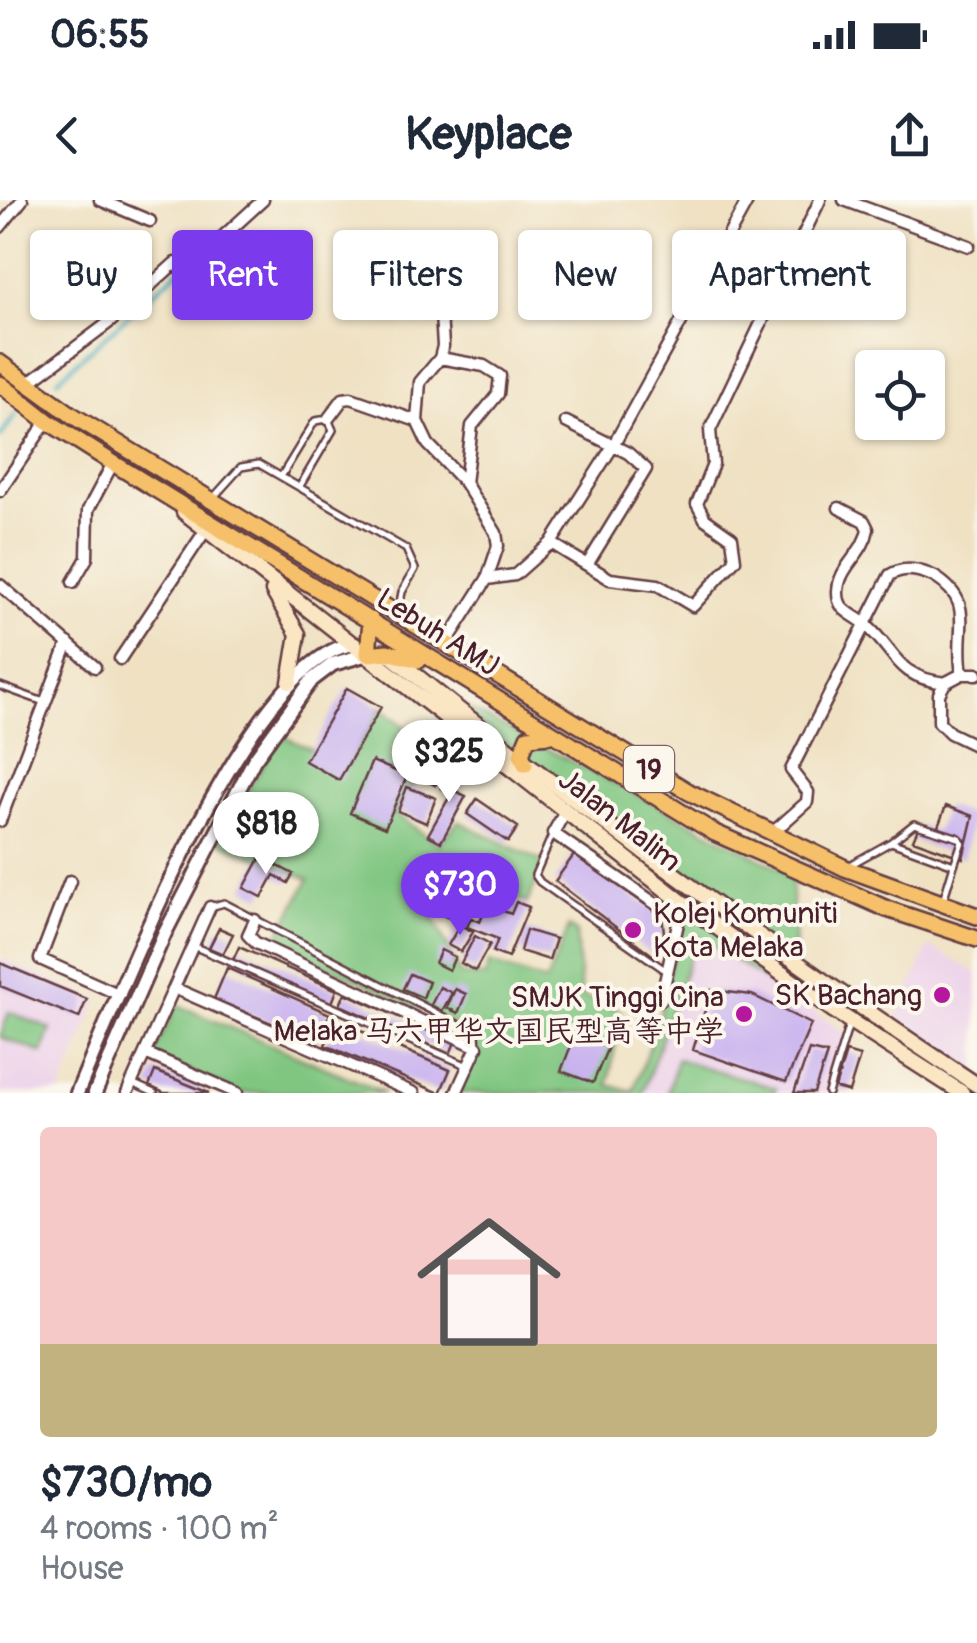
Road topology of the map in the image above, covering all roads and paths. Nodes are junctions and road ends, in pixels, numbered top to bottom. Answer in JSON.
{"nodes":[{"id":1,"x":22,"y":200,"type":"edge"},
{"id":2,"x":100,"y":200,"type":"edge"},
{"id":3,"x":263,"y":200,"type":"edge"},
{"id":4,"x":748,"y":200,"type":"edge"},
{"id":5,"x":820,"y":200,"type":"edge"},
{"id":6,"x":844,"y":200,"type":"edge"},
{"id":7,"x":150,"y":221,"type":"dead end"},
{"id":8,"x":0,"y":227,"type":"edge"},
{"id":9,"x":969,"y":246,"type":"dead end"},
{"id":10,"x":441,"y":320,"type":"edge"},
{"id":11,"x":440,"y":358,"type":"junction"},
{"id":12,"x":0,"y":363,"type":"edge"},
{"id":13,"x":0,"y":384,"type":"edge"},
{"id":14,"x":23,"y":391,"type":"junction"},
{"id":15,"x":0,"y":393,"type":"edge"},
{"id":16,"x":328,"y":419,"type":"junction"},
{"id":17,"x":47,"y":421,"type":"junction"},
{"id":18,"x":418,"y":422,"type":"junction"},
{"id":19,"x":566,"y":422,"type":"dead end"},
{"id":20,"x":613,"y":446,"type":"junction"},
{"id":21,"x":113,"y":463,"type":"junction"},
{"id":22,"x":282,"y":475,"type":"junction"},
{"id":23,"x":465,"y":483,"type":"junction"},
{"id":24,"x":300,"y":486,"type":"junction"},
{"id":25,"x":0,"y":490,"type":"edge"},
{"id":26,"x":169,"y":498,"type":"junction"},
{"id":27,"x":212,"y":500,"type":"junction"},
{"id":28,"x":839,"y":508,"type":"dead end"},
{"id":29,"x":205,"y":531,"type":"junction"},
{"id":30,"x":551,"y":543,"type":"junction"},
{"id":31,"x":587,"y":565,"type":"junction"},
{"id":32,"x":264,"y":578,"type":"junction"},
{"id":33,"x":343,"y":580,"type":"junction"},
{"id":34,"x":487,"y":580,"type":"junction"},
{"id":35,"x":73,"y":582,"type":"dead end"},
{"id":36,"x":0,"y":586,"type":"edge"},
{"id":37,"x":398,"y":615,"type":"junction"},
{"id":38,"x":372,"y":623,"type":"junction"},
{"id":39,"x":867,"y":625,"type":"junction"},
{"id":40,"x":68,"y":643,"type":"junction"},
{"id":41,"x":354,"y":644,"type":"junction"},
{"id":42,"x":444,"y":646,"type":"junction"},
{"id":43,"x":370,"y":649,"type":"junction"},
{"id":44,"x":388,"y":652,"type":"junction"},
{"id":45,"x":120,"y":659,"type":"dead end"},
{"id":46,"x":96,"y":666,"type":"dead end"},
{"id":47,"x":962,"y":674,"type":"junction"},
{"id":48,"x":977,"y":674,"type":"edge"},
{"id":49,"x":290,"y":682,"type":"junction"},
{"id":50,"x":945,"y":684,"type":"junction"},
{"id":51,"x":1,"y":689,"type":"edge"},
{"id":52,"x":480,"y":691,"type":"junction"},
{"id":53,"x":44,"y":702,"type":"junction"},
{"id":54,"x":554,"y":736,"type":"junction"},
{"id":55,"x":977,"y":746,"type":"edge"},
{"id":56,"x":525,"y":764,"type":"junction"},
{"id":57,"x":5,"y":789,"type":"edge"},
{"id":58,"x":564,"y":812,"type":"junction"},
{"id":59,"x":0,"y":821,"type":"edge"},
{"id":60,"x":553,"y":834,"type":"junction"},
{"id":61,"x":770,"y":835,"type":"junction"},
{"id":62,"x":890,"y":842,"type":"junction"},
{"id":63,"x":954,"y":865,"type":"junction"},
{"id":64,"x":845,"y":868,"type":"junction"},
{"id":65,"x":70,"y":881,"type":"dead end"},
{"id":66,"x":683,"y":903,"type":"junction"},
{"id":67,"x":942,"y":904,"type":"junction"},
{"id":68,"x":210,"y":907,"type":"joint"},
{"id":69,"x":977,"y":916,"type":"edge"},
{"id":70,"x":255,"y":920,"type":"junction"},
{"id":71,"x":679,"y":920,"type":"junction"},
{"id":72,"x":977,"y":939,"type":"edge"},
{"id":73,"x":193,"y":946,"type":"junction"},
{"id":74,"x":668,"y":972,"type":"junction"},
{"id":75,"x":174,"y":988,"type":"junction"},
{"id":76,"x":120,"y":995,"type":"junction"},
{"id":77,"x":661,"y":1000,"type":"dead end"},
{"id":78,"x":850,"y":1021,"type":"junction"},
{"id":79,"x":477,"y":1047,"type":"junction"},
{"id":80,"x":145,"y":1053,"type":"junction"},
{"id":81,"x":468,"y":1066,"type":"junction"},
{"id":82,"x":977,"y":1085,"type":"edge"},
{"id":83,"x":129,"y":1088,"type":"edge"},
{"id":84,"x":77,"y":1093,"type":"edge"},
{"id":85,"x":95,"y":1093,"type":"edge"},
{"id":86,"x":154,"y":1093,"type":"edge"},
{"id":87,"x":237,"y":1093,"type":"edge"},
{"id":88,"x":414,"y":1093,"type":"edge"},
{"id":89,"x":456,"y":1093,"type":"edge"},
{"id":90,"x":828,"y":1093,"type":"edge"},
{"id":91,"x":962,"y":1093,"type":"edge"}],
"edges":[{"from":1,"to":8,"type":"street"},
{"from":2,"to":7,"type":"street"},
{"from":3,"to":14,"type":"street"},
{"from":4,"to":20,"type":"street"},
{"from":5,"to":31,"type":"street"},
{"from":6,"to":9,"type":"street"},
{"from":10,"to":11,"type":"street"},
{"from":11,"to":18,"type":"street"},
{"from":11,"to":23,"type":"street"},
{"from":12,"to":14,"type":"highway","name":"Lebuh AMJ","number":"19"},
{"from":13,"to":14,"type":"highway","name":"Lebuh AMJ","number":"19"},
{"from":14,"to":15,"type":"street"},
{"from":14,"to":17,"type":"highway","name":"Lebuh AMJ","number":"19"},
{"from":14,"to":27,"type":"highway","name":"Lebuh AMJ","number":"19"},
{"from":16,"to":18,"type":"street"},
{"from":16,"to":22,"type":"lane"},
{"from":16,"to":24,"type":"lane"},
{"from":17,"to":21,"type":"highway","name":"Lebuh AMJ","number":"19"},
{"from":17,"to":25,"type":"street"},
{"from":18,"to":23,"type":"street"},
{"from":19,"to":20,"type":"street"},
{"from":20,"to":30,"type":"street"},
{"from":20,"to":31,"type":"street"},
{"from":21,"to":26,"type":"highway","name":"Lebuh AMJ","number":"19"},
{"from":21,"to":35,"type":"street"},
{"from":22,"to":24,"type":"lane"},
{"from":22,"to":27,"type":"lane"},
{"from":23,"to":34,"type":"street"},
{"from":24,"to":37,"type":"lane"},
{"from":26,"to":29,"type":"main road","number":"19"},
{"from":26,"to":38,"type":"highway","name":"Lebuh AMJ","number":"19"},
{"from":27,"to":33,"type":"highway","name":"Lebuh AMJ","number":"19"},
{"from":28,"to":39,"type":"street"},
{"from":29,"to":32,"type":"main road","number":"19"},
{"from":29,"to":45,"type":"street"},
{"from":30,"to":31,"type":"street"},
{"from":30,"to":34,"type":"street"},
{"from":32,"to":41,"type":"main road","number":"19"},
{"from":32,"to":49,"type":"main road"},
{"from":33,"to":37,"type":"highway","name":"Lebuh AMJ","number":"19"},
{"from":33,"to":38,"type":"highway"},
{"from":34,"to":42,"type":"street"},
{"from":36,"to":40,"type":"street"},
{"from":37,"to":42,"type":"highway","name":"Lebuh AMJ","number":"19"},
{"from":38,"to":43,"type":"highway"},
{"from":38,"to":52,"type":"highway","name":"Lebuh AMJ","number":"19"},
{"from":39,"to":47,"type":"street"},
{"from":39,"to":50,"type":"street"},
{"from":39,"to":61,"type":"street"},
{"from":40,"to":46,"type":"street"},
{"from":40,"to":53,"type":"street"},
{"from":41,"to":43,"type":"main road"},
{"from":41,"to":49,"type":"street"},
{"from":42,"to":61,"type":"highway","name":"Lebuh AMJ","number":"19"},
{"from":43,"to":44,"type":"highway"},
{"from":43,"to":58,"type":"main road","name":"Jalan Malim"},
{"from":43,"to":85,"type":"street"},
{"from":44,"to":52,"type":"highway"},
{"from":44,"to":56,"type":"main road","name":"Jalan Malim","number":"19"},
{"from":47,"to":48,"type":"street"},
{"from":47,"to":50,"type":"street"},
{"from":49,"to":76,"type":"street"},
{"from":50,"to":55,"type":"street"},
{"from":51,"to":53,"type":"lane"},
{"from":52,"to":54,"type":"highway","name":"Lebuh AMJ","number":"19"},
{"from":53,"to":57,"type":"street"},
{"from":54,"to":56,"type":"highway"},
{"from":54,"to":72,"type":"highway","name":"Lebuh AMJ","number":"19"},
{"from":56,"to":82,"type":"main road","name":"Jalan Malim","number":"19"},
{"from":57,"to":59,"type":"street"},
{"from":58,"to":60,"type":"street"},
{"from":58,"to":66,"type":"main road","name":"Jalan Malim"},
{"from":60,"to":71,"type":"street"},
{"from":60,"to":74,"type":"lane"},
{"from":61,"to":64,"type":"highway","name":"Lebuh AMJ","number":"19"},
{"from":62,"to":63,"type":"lane"},
{"from":62,"to":63,"type":"lane"},
{"from":62,"to":64,"type":"lane"},
{"from":63,"to":67,"type":"lane"},
{"from":64,"to":67,"type":"highway","name":"Lebuh AMJ","number":"19"},
{"from":65,"to":76,"type":"street"},
{"from":66,"to":71,"type":"street"},
{"from":66,"to":78,"type":"main road","name":"Jalan Malim"},
{"from":67,"to":69,"type":"highway","name":"Lebuh AMJ","number":"19"},
{"from":68,"to":70,"type":"lane"},
{"from":68,"to":73,"type":"street"},
{"from":70,"to":79,"type":"lane"},
{"from":70,"to":79,"type":"street"},
{"from":71,"to":74,"type":"street"},
{"from":73,"to":75,"type":"street"},
{"from":73,"to":81,"type":"lane"},
{"from":74,"to":77,"type":"street"},
{"from":75,"to":80,"type":"street"},
{"from":75,"to":88,"type":"street"},
{"from":76,"to":84,"type":"street"},
{"from":78,"to":90,"type":"lane"},
{"from":78,"to":91,"type":"main road","name":"Jalan Malim"},
{"from":79,"to":81,"type":"street"},
{"from":80,"to":83,"type":"street"},
{"from":80,"to":87,"type":"street"},
{"from":81,"to":89,"type":"street"},
{"from":83,"to":86,"type":"lane"}]}
